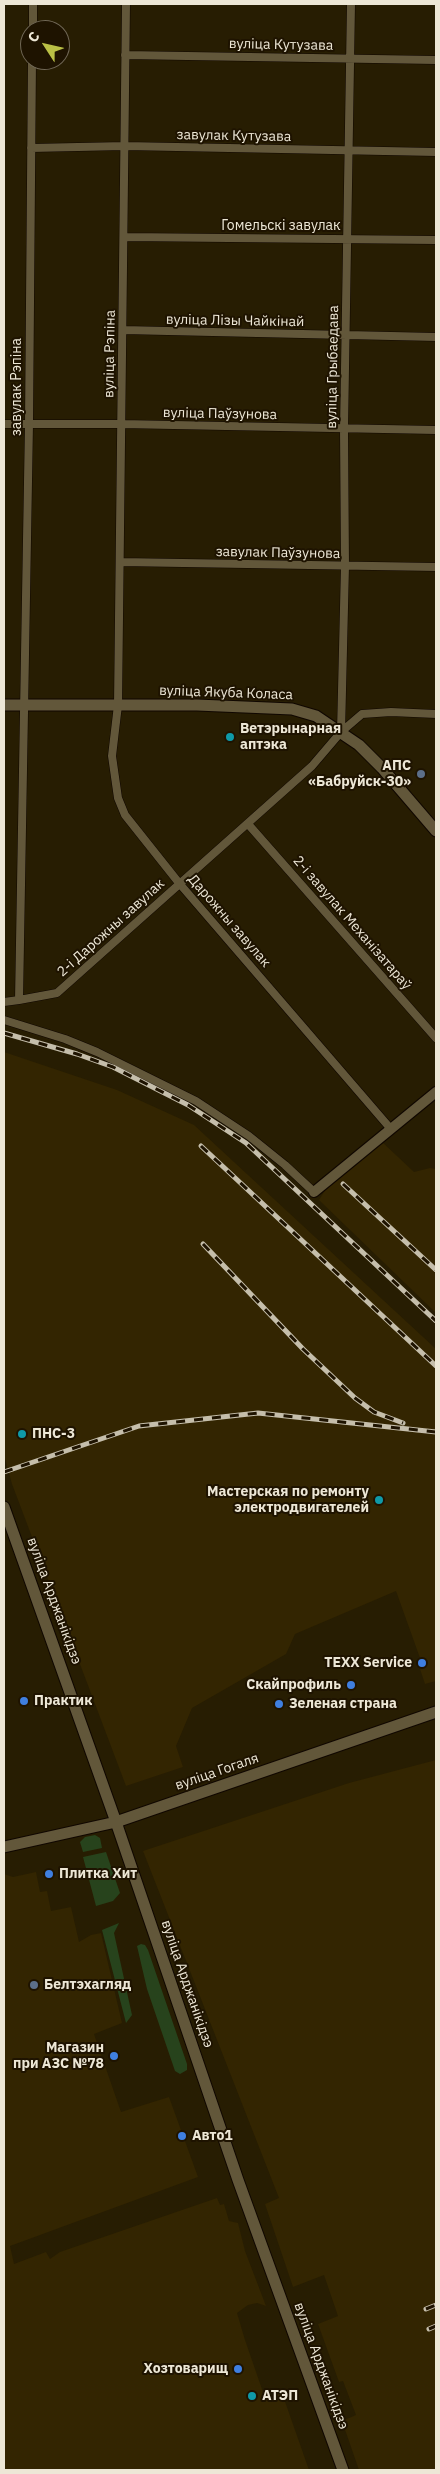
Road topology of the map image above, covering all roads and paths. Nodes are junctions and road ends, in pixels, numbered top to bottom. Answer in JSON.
{"nodes":[{"id":1,"x":33,"y":4,"type":"edge"},
{"id":2,"x":126,"y":4,"type":"edge"},
{"id":3,"x":351,"y":4,"type":"edge"},
{"id":4,"x":33,"y":20,"type":"edge"},
{"id":5,"x":125,"y":55,"type":"junction"},
{"id":6,"x":350,"y":58,"type":"junction"},
{"id":7,"x":436,"y":60,"type":"edge"},
{"id":8,"x":32,"y":70,"type":"edge"},
{"id":9,"x":125,"y":146,"type":"junction"},
{"id":10,"x":31,"y":148,"type":"junction"},
{"id":11,"x":349,"y":150,"type":"junction"},
{"id":12,"x":436,"y":152,"type":"edge"},
{"id":13,"x":125,"y":238,"type":"junction"},
{"id":14,"x":347,"y":239,"type":"junction"},
{"id":15,"x":436,"y":240,"type":"edge"},
{"id":16,"x":122,"y":330,"type":"junction"},
{"id":17,"x":346,"y":336,"type":"junction"},
{"id":18,"x":436,"y":336,"type":"edge"},
{"id":19,"x":4,"y":424,"type":"edge"},
{"id":20,"x":29,"y":424,"type":"junction"},
{"id":21,"x":121,"y":424,"type":"junction"},
{"id":22,"x":344,"y":429,"type":"junction"},
{"id":23,"x":436,"y":430,"type":"edge"},
{"id":24,"x":120,"y":562,"type":"junction"},
{"id":25,"x":345,"y":566,"type":"junction"},
{"id":26,"x":436,"y":567,"type":"edge"},
{"id":27,"x":4,"y":705,"type":"edge"},
{"id":28,"x":25,"y":705,"type":"junction"},
{"id":29,"x":118,"y":705,"type":"junction"},
{"id":30,"x":436,"y":714,"type":"edge"},
{"id":31,"x":341,"y":732,"type":"junction"},
{"id":32,"x":248,"y":824,"type":"junction"},
{"id":33,"x":436,"y":831,"type":"edge"},
{"id":34,"x":179,"y":883,"type":"junction"},
{"id":35,"x":19,"y":1000,"type":"junction"},
{"id":36,"x":4,"y":1002,"type":"edge"},
{"id":37,"x":4,"y":1020,"type":"edge"},
{"id":38,"x":436,"y":1038,"type":"edge"},
{"id":39,"x":436,"y":1092,"type":"edge"},
{"id":40,"x":390,"y":1128,"type":"junction"},
{"id":41,"x":314,"y":1192,"type":"joint"},
{"id":42,"x":4,"y":1506,"type":"edge"},
{"id":43,"x":436,"y":1712,"type":"edge"},
{"id":44,"x":116,"y":1822,"type":"junction"},
{"id":45,"x":4,"y":1846,"type":"edge"},
{"id":46,"x":343,"y":2470,"type":"edge"}],
"edges":[{"from":1,"to":4,"type":"street"},
{"from":2,"to":5,"type":"street","name":"вуліца Рэпіна"},
{"from":3,"to":6,"type":"street","name":"вуліца Грыбаедава"},
{"from":5,"to":6,"type":"street","name":"вуліца Кутузава"},
{"from":5,"to":9,"type":"street","name":"вуліца Рэпіна"},
{"from":6,"to":7,"type":"street","name":"вуліца Кутузава"},
{"from":6,"to":11,"type":"street","name":"вуліца Грыбаедава"},
{"from":8,"to":10,"type":"street","name":"завулак Рэпіна"},
{"from":9,"to":10,"type":"street","name":"завулак Кутузава"},
{"from":9,"to":11,"type":"street","name":"завулак Кутузава"},
{"from":9,"to":13,"type":"street","name":"вуліца Рэпіна"},
{"from":10,"to":20,"type":"street","name":"завулак Рэпіна"},
{"from":11,"to":12,"type":"street","name":"завулак Кутузава"},
{"from":11,"to":14,"type":"street","name":"вуліца Грыбаедава"},
{"from":13,"to":14,"type":"street","name":"Гомельскі завулак"},
{"from":13,"to":16,"type":"street","name":"вуліца Рэпіна"},
{"from":14,"to":15,"type":"street","name":"Гомельскі завулак"},
{"from":14,"to":17,"type":"street","name":"вуліца Грыбаедава"},
{"from":16,"to":17,"type":"street","name":"вуліца Лізы Чайкінай"},
{"from":16,"to":21,"type":"street","name":"вуліца Рэпіна"},
{"from":17,"to":18,"type":"street","name":"вуліца Лізы Чайкінай"},
{"from":17,"to":22,"type":"street","name":"вуліца Грыбаедава"},
{"from":19,"to":20,"type":"street","name":"вуліца Паўзунова"},
{"from":20,"to":21,"type":"street","name":"вуліца Паўзунова"},
{"from":20,"to":28,"type":"street","name":"завулак Рэпіна"},
{"from":21,"to":22,"type":"street","name":"вуліца Паўзунова"},
{"from":21,"to":24,"type":"street","name":"вуліца Рэпіна"},
{"from":22,"to":23,"type":"street","name":"вуліца Паўзунова"},
{"from":22,"to":25,"type":"street","name":"вуліца Грыбаедава"},
{"from":24,"to":25,"type":"street","name":"завулак Паўзунова"},
{"from":24,"to":29,"type":"street","name":"вуліца Рэпіна"},
{"from":25,"to":26,"type":"street","name":"завулак Паўзунова"},
{"from":25,"to":31,"type":"street","name":"вуліца Грыбаедава"},
{"from":27,"to":28,"type":"main road","name":"вуліца Якуба Коласа"},
{"from":28,"to":29,"type":"main road","name":"вуліца Якуба Коласа"},
{"from":28,"to":35,"type":"street","name":"завулак Рэпіна"},
{"from":29,"to":31,"type":"main road","name":"вуліца Якуба Коласа"},
{"from":29,"to":34,"type":"street","name":"Дарожны завулак"},
{"from":30,"to":31,"type":"street"},
{"from":31,"to":32,"type":"street","name":"2-і Дарожны завулак"},
{"from":31,"to":33,"type":"main road","name":"вуліца Якуба Коласа"},
{"from":32,"to":34,"type":"street","name":"2-і Дарожны завулак"},
{"from":32,"to":38,"type":"street","name":"2-і завулак Механізатараў"},
{"from":34,"to":35,"type":"street","name":"2-і Дарожны завулак"},
{"from":34,"to":40,"type":"street","name":"Дарожны завулак"},
{"from":35,"to":36,"type":"street"},
{"from":37,"to":41,"type":"street"},
{"from":39,"to":40,"type":"street"},
{"from":40,"to":41,"type":"street"},
{"from":42,"to":44,"type":"main road","name":"вуліца Арджанікідзэ"},
{"from":43,"to":44,"type":"main road","name":"вуліца Гогаля"},
{"from":44,"to":45,"type":"main road","name":"вуліца Гогаля"},
{"from":44,"to":46,"type":"main road","name":"вуліца Арджанікідзэ"}]}
